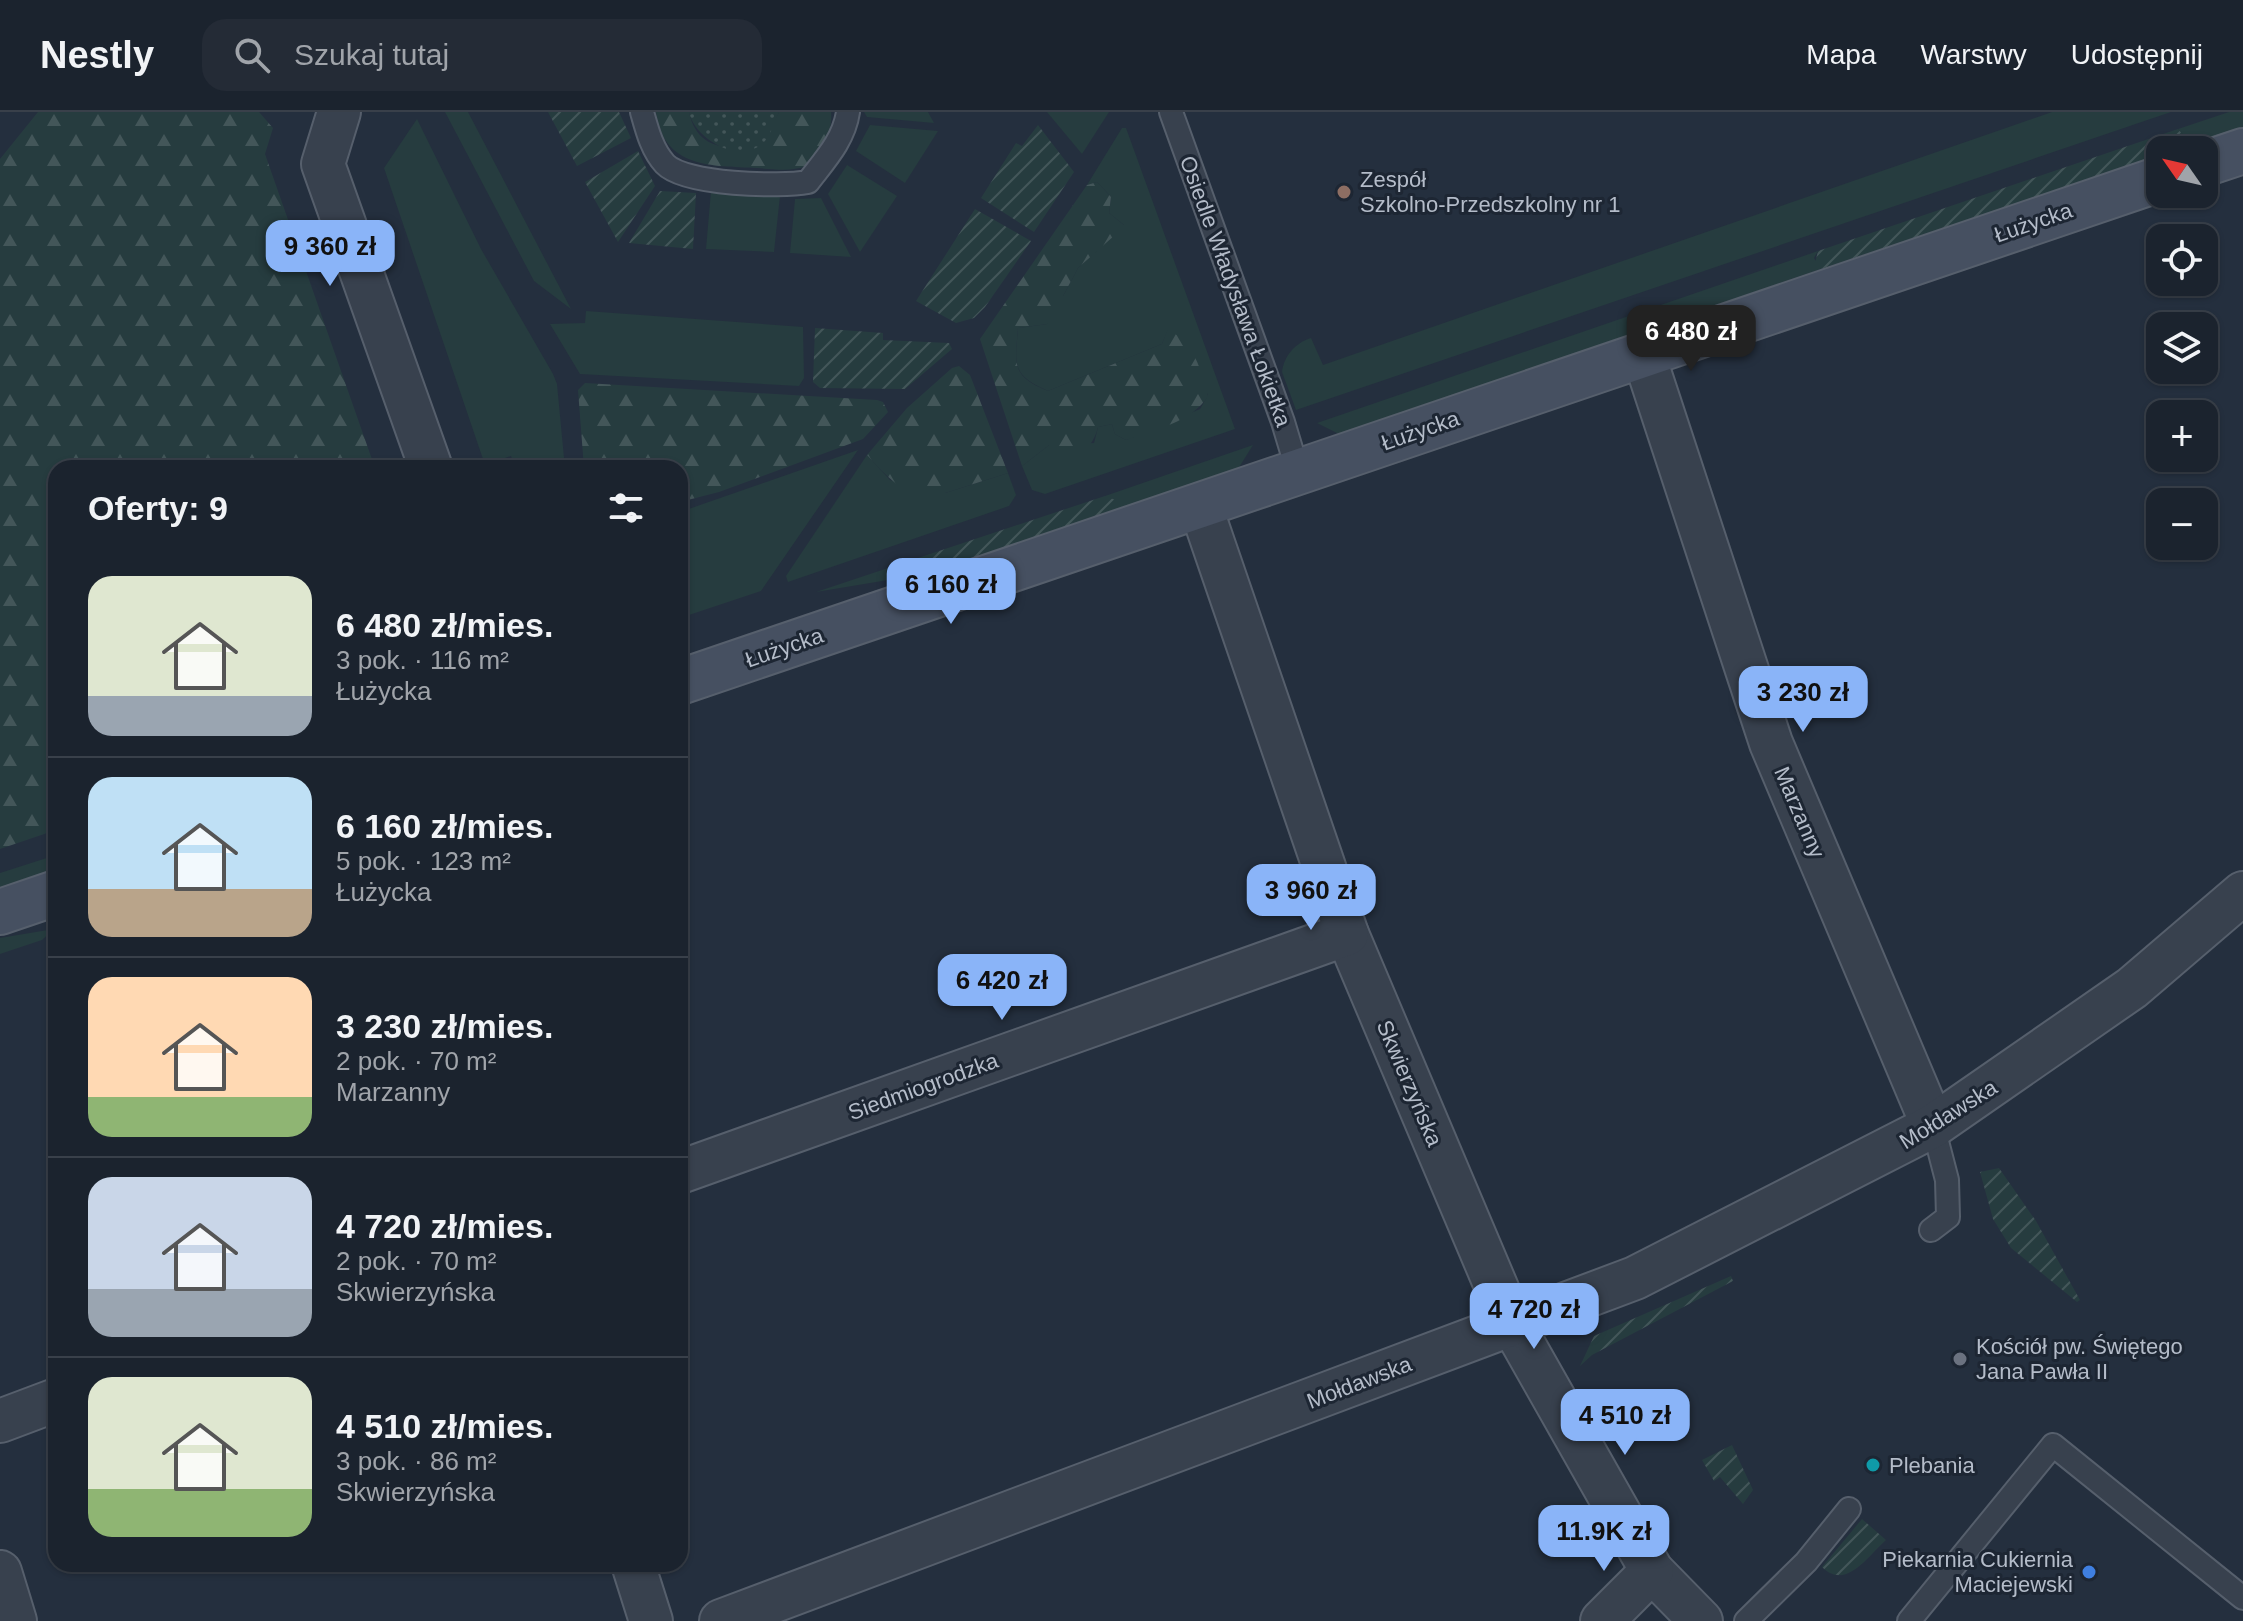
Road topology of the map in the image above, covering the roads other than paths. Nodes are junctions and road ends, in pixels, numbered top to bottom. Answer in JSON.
{"nodes":[{"id":1,"x":339,"y":112,"type":"edge"},
{"id":2,"x":642,"y":112,"type":"edge"},
{"id":3,"x":848,"y":112,"type":"edge"},
{"id":4,"x":1171,"y":112,"type":"edge"},
{"id":5,"x":2243,"y":151,"type":"edge"},
{"id":6,"x":2218,"y":159,"type":"edge"},
{"id":7,"x":2146,"y":184,"type":"edge"},
{"id":8,"x":1643,"y":353,"type":"junction"},
{"id":9,"x":428,"y":460,"type":"edge"},
{"id":10,"x":1298,"y":472,"type":"junction"},
{"id":11,"x":1200,"y":505,"type":"junction"},
{"id":12,"x":688,"y":679,"type":"edge"},
{"id":13,"x":2243,"y":893,"type":"edge"},
{"id":14,"x":48,"y":896,"type":"edge"},
{"id":15,"x":0,"y":912,"type":"edge"},
{"id":16,"x":1347,"y":934,"type":"junction"},
{"id":17,"x":1933,"y":1126,"type":"junction"},
{"id":18,"x":688,"y":1169,"type":"edge"},
{"id":19,"x":1931,"y":1230,"type":"dead end"},
{"id":20,"x":1512,"y":1324,"type":"junction"},
{"id":21,"x":48,"y":1403,"type":"edge"},
{"id":22,"x":0,"y":1421,"type":"edge"},
{"id":23,"x":1849,"y":1509,"type":"dead end"},
{"id":24,"x":1652,"y":1571,"type":"junction"},
{"id":25,"x":0,"y":1572,"type":"edge"},
{"id":26,"x":636,"y":1572,"type":"edge"},
{"id":27,"x":2243,"y":1598,"type":"edge"},
{"id":28,"x":9,"y":1616,"type":"edge"},
{"id":29,"x":651,"y":1621,"type":"edge"},
{"id":30,"x":721,"y":1621,"type":"edge"},
{"id":31,"x":1602,"y":1621,"type":"edge"},
{"id":32,"x":1701,"y":1621,"type":"edge"},
{"id":33,"x":1746,"y":1621,"type":"edge"},
{"id":34,"x":1909,"y":1621,"type":"edge"}],
"edges":[{"from":1,"to":9,"type":"street"},
{"from":2,"to":3,"type":"lane"},
{"from":4,"to":10,"type":"lane","name":"Osiedle Władysława Łokietka"},
{"from":5,"to":6,"type":"street"},
{"from":7,"to":8,"type":"street","name":"Łużycka"},
{"from":8,"to":10,"type":"street","name":"Łużycka"},
{"from":8,"to":17,"type":"street","name":"Marzanny"},
{"from":10,"to":11,"type":"street","name":"Łużycka"},
{"from":11,"to":12,"type":"street","name":"Łużycka"},
{"from":11,"to":16,"type":"street","name":"Skwierzyńska"},
{"from":13,"to":17,"type":"street","name":"Mołdawska"},
{"from":14,"to":15,"type":"street"},
{"from":16,"to":18,"type":"street","name":"Siedmiogrodzka"},
{"from":16,"to":20,"type":"street","name":"Skwierzyńska"},
{"from":17,"to":19,"type":"lane"},
{"from":17,"to":20,"type":"street","name":"Mołdawska"},
{"from":20,"to":24,"type":"street","name":"Skwierzyńska"},
{"from":20,"to":30,"type":"street","name":"Mołdawska"},
{"from":21,"to":22,"type":"street"},
{"from":23,"to":33,"type":"lane"},
{"from":24,"to":31,"type":"street"},
{"from":24,"to":32,"type":"street","name":"Skwierzyńska"},
{"from":25,"to":28,"type":"street"},
{"from":26,"to":29,"type":"street"},
{"from":27,"to":34,"type":"lane"}]}
